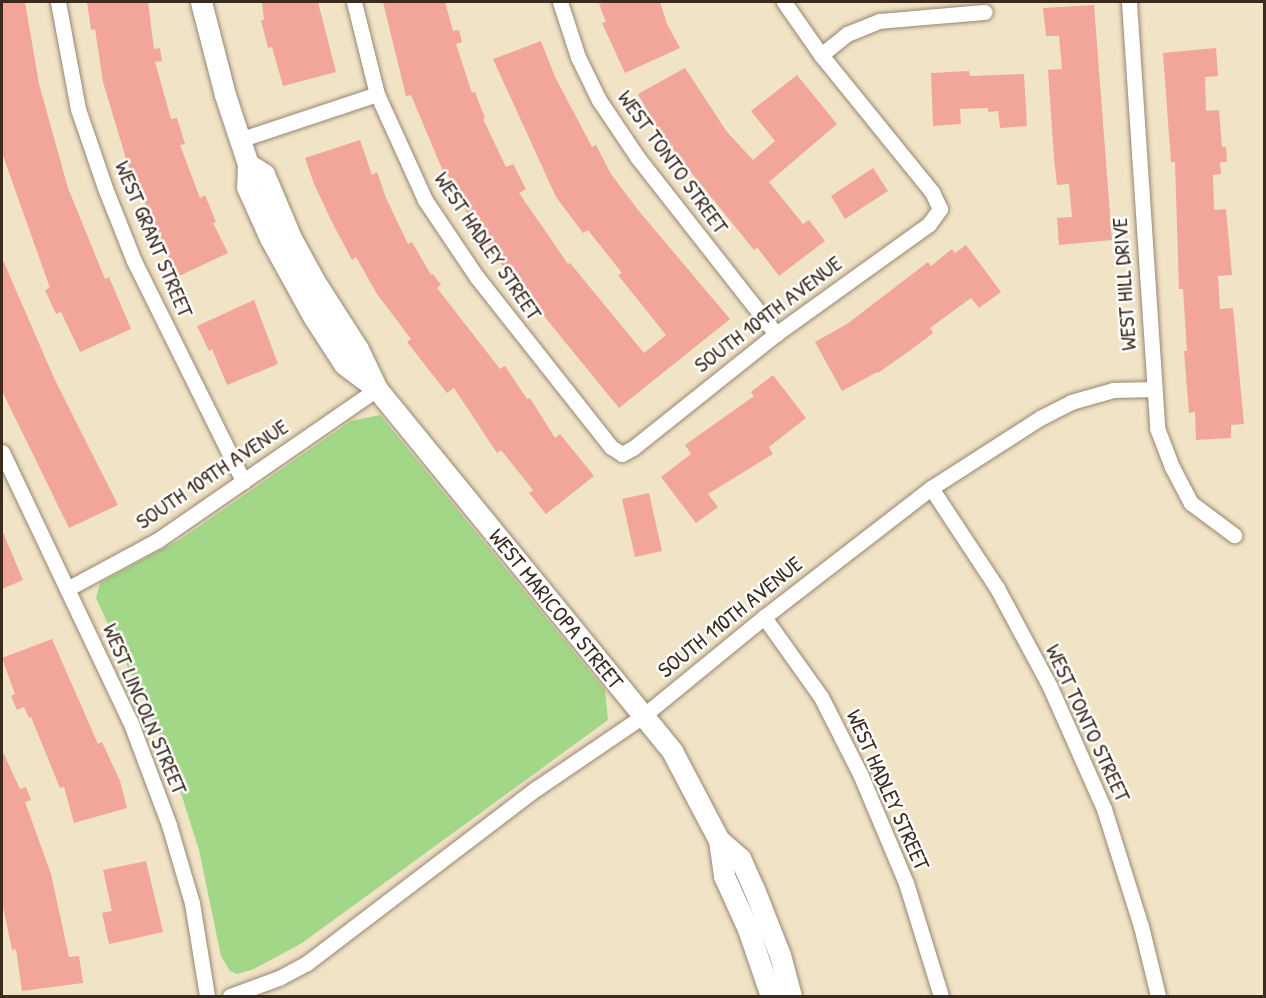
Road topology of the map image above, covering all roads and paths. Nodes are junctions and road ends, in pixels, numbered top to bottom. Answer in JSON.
{"nodes":[{"id":1,"x":58,"y":2,"type":"edge"},
{"id":2,"x":354,"y":2,"type":"edge"},
{"id":3,"x":560,"y":2,"type":"edge"},
{"id":4,"x":784,"y":2,"type":"edge"},
{"id":5,"x":1129,"y":2,"type":"edge"},
{"id":6,"x":204,"y":4,"type":"edge"},
{"id":7,"x":985,"y":12,"type":"dead end"},
{"id":8,"x":822,"y":55,"type":"junction"},
{"id":9,"x":377,"y":94,"type":"junction"},
{"id":10,"x":239,"y":140,"type":"junction"},
{"id":11,"x":776,"y":334,"type":"junction"},
{"id":12,"x":377,"y":389,"type":"junction"},
{"id":13,"x":1154,"y":389,"type":"junction"},
{"id":14,"x":2,"y":452,"type":"edge"},
{"id":15,"x":622,"y":454,"type":"joint"},
{"id":16,"x":243,"y":481,"type":"junction"},
{"id":17,"x":932,"y":488,"type":"junction"},
{"id":18,"x":1234,"y":535,"type":"dead end"},
{"id":19,"x":67,"y":589,"type":"junction"},
{"id":20,"x":764,"y":617,"type":"junction"},
{"id":21,"x":643,"y":716,"type":"junction"},
{"id":22,"x":719,"y":840,"type":"junction"},
{"id":23,"x":207,"y":996,"type":"edge"},
{"id":24,"x":230,"y":996,"type":"edge"},
{"id":25,"x":771,"y":996,"type":"edge"},
{"id":26,"x":791,"y":996,"type":"edge"},
{"id":27,"x":941,"y":996,"type":"edge"},
{"id":28,"x":1158,"y":996,"type":"edge"}],
"edges":[{"from":1,"to":16,"type":"street","name":"WEST GRANT STREET"},
{"from":2,"to":9,"type":"street","name":"WEST HADLEY STREET"},
{"from":3,"to":11,"type":"street","name":"WEST TONTO STREET"},
{"from":4,"to":8,"type":"street"},
{"from":5,"to":13,"type":"street","name":"WEST HILL DRIVE"},
{"from":6,"to":10,"type":"street","name":"WEST MARICOPA STREET"},
{"from":7,"to":8,"type":"street"},
{"from":8,"to":11,"type":"street","name":"SOUTH 109TH AVENUE"},
{"from":9,"to":10,"type":"street"},
{"from":9,"to":15,"type":"street","name":"WEST HADLEY STREET"},
{"from":10,"to":12,"type":"street","name":"WEST MARICOPA STREET"},
{"from":11,"to":15,"type":"street","name":"SOUTH 109TH AVENUE"},
{"from":12,"to":16,"type":"street","name":"SOUTH 109TH AVENUE"},
{"from":12,"to":21,"type":"street","name":"WEST MARICOPA STREET"},
{"from":13,"to":17,"type":"street","name":"SOUTH 110TH AVENUE"},
{"from":13,"to":18,"type":"street","name":"WEST HILL DRIVE"},
{"from":14,"to":19,"type":"street","name":"WEST LINCOLN STREET"},
{"from":16,"to":19,"type":"street","name":"SOUTH 109TH AVENUE"},
{"from":17,"to":20,"type":"street","name":"SOUTH 110TH AVENUE"},
{"from":17,"to":28,"type":"street","name":"WEST TONTO STREET"},
{"from":19,"to":23,"type":"street","name":"WEST LINCOLN STREET"},
{"from":20,"to":21,"type":"street","name":"SOUTH 110TH AVENUE"},
{"from":20,"to":27,"type":"street","name":"WEST HADLEY STREET"},
{"from":21,"to":22,"type":"street","name":"WEST MARICOPA STREET"},
{"from":21,"to":24,"type":"street","name":"SOUTH 110TH AVENUE"},
{"from":22,"to":25,"type":"street","name":"WEST MARICOPA STREET"},
{"from":22,"to":26,"type":"street","name":"WEST MARICOPA STREET"}]}
